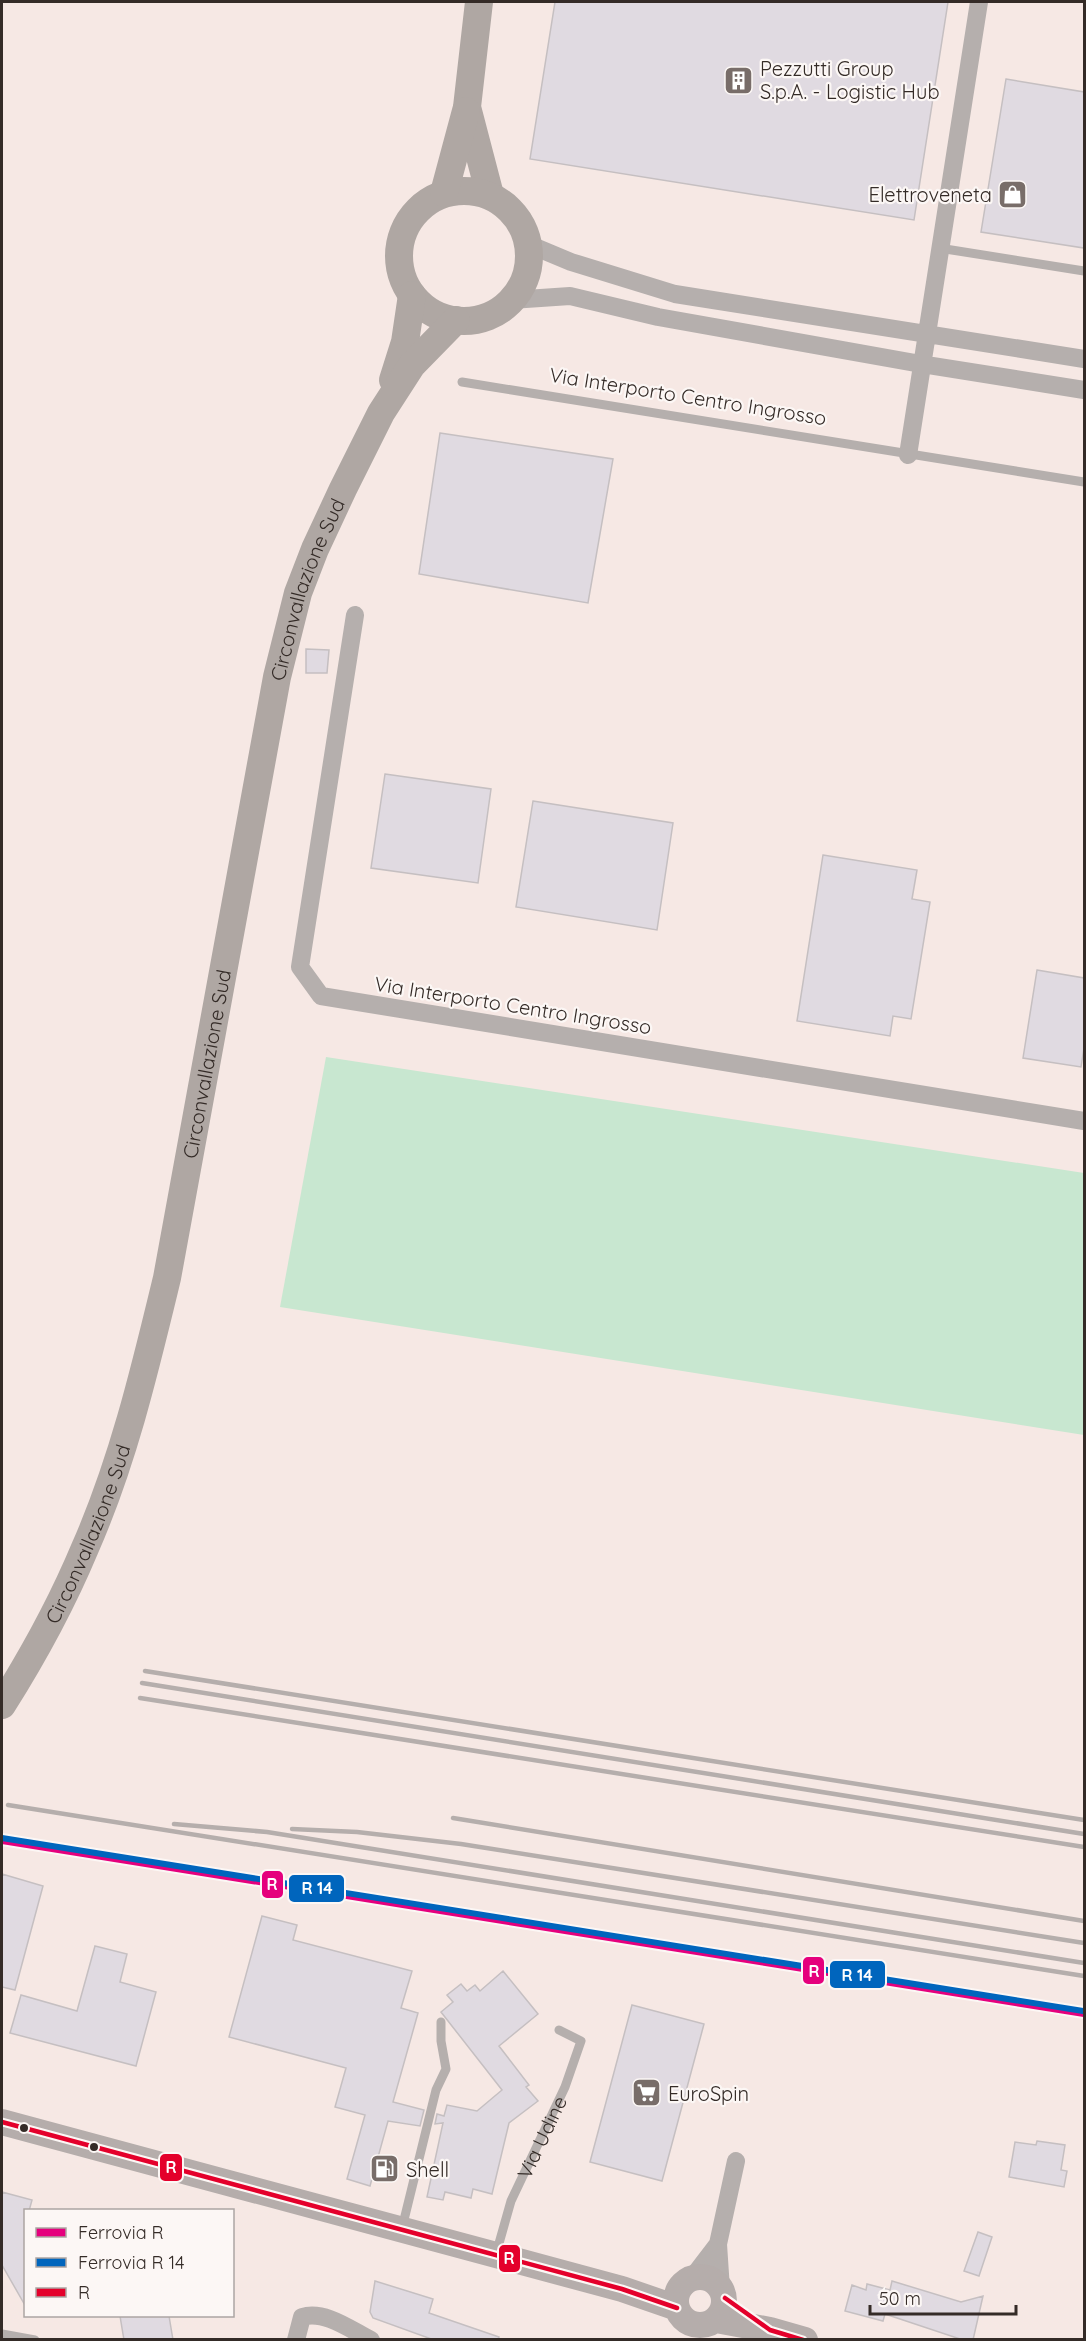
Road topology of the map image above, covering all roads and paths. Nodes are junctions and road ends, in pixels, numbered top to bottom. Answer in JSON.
{"nodes":[{"id":1,"x":479,"y":2,"type":"edge"},
{"id":2,"x":979,"y":2,"type":"edge"},
{"id":3,"x":467,"y":106,"type":"junction"},
{"id":4,"x":444,"y":193,"type":"junction"},
{"id":5,"x":490,"y":195,"type":"junction"},
{"id":6,"x":528,"y":244,"type":"junction"},
{"id":7,"x":939,"y":248,"type":"junction"},
{"id":8,"x":1084,"y":271,"type":"edge"},
{"id":9,"x":412,"y":295,"type":"junction"},
{"id":10,"x":512,"y":300,"type":"junction"},
{"id":11,"x":456,"y":320,"type":"junction"},
{"id":12,"x":925,"y":333,"type":"junction"},
{"id":13,"x":1084,"y":359,"type":"edge"},
{"id":14,"x":921,"y":364,"type":"junction"},
{"id":15,"x":462,"y":382,"type":"dead end"},
{"id":16,"x":1084,"y":390,"type":"edge"},
{"id":17,"x":381,"y":413,"type":"junction"},
{"id":18,"x":908,"y":455,"type":"junction"},
{"id":19,"x":1084,"y":482,"type":"edge"},
{"id":20,"x":355,"y":615,"type":"dead end"},
{"id":21,"x":1084,"y":1121,"type":"edge"},
{"id":22,"x":2,"y":1705,"type":"edge"},
{"id":23,"x":441,"y":2022,"type":"dead end"},
{"id":24,"x":559,"y":2030,"type":"dead end"},
{"id":25,"x":2,"y":2122,"type":"edge"},
{"id":26,"x":736,"y":2161,"type":"dead end"},
{"id":27,"x":401,"y":2230,"type":"junction"},
{"id":28,"x":718,"y":2244,"type":"junction"},
{"id":29,"x":495,"y":2256,"type":"junction"},
{"id":30,"x":682,"y":2293,"type":"junction"},
{"id":31,"x":720,"y":2302,"type":"junction"},
{"id":32,"x":2,"y":2334,"type":"edge"},
{"id":33,"x":35,"y":2340,"type":"edge"},
{"id":34,"x":296,"y":2340,"type":"edge"},
{"id":35,"x":372,"y":2340,"type":"edge"},
{"id":36,"x":805,"y":2340,"type":"edge"}],
"edges":[{"from":1,"to":3,"type":"main road"},
{"from":2,"to":7,"type":"street"},
{"from":3,"to":4,"type":"main road"},
{"from":3,"to":5,"type":"main road"},
{"from":4,"to":5,"type":"main road"},
{"from":4,"to":9,"type":"main road"},
{"from":5,"to":6,"type":"main road"},
{"from":6,"to":10,"type":"main road"},
{"from":6,"to":12,"type":"street"},
{"from":7,"to":8,"type":"lane"},
{"from":7,"to":12,"type":"street"},
{"from":9,"to":11,"type":"main road"},
{"from":9,"to":17,"type":"main road"},
{"from":10,"to":11,"type":"main road"},
{"from":10,"to":14,"type":"street"},
{"from":11,"to":17,"type":"main road"},
{"from":12,"to":13,"type":"street"},
{"from":12,"to":14,"type":"street"},
{"from":14,"to":16,"type":"street"},
{"from":14,"to":18,"type":"street"},
{"from":15,"to":18,"type":"lane","name":"Via Interporto Centro Ingrosso"},
{"from":17,"to":22,"type":"main road","name":"Circonvallazione Sud"},
{"from":18,"to":19,"type":"lane","name":"Via Interporto Centro Ingrosso"},
{"from":20,"to":21,"type":"street","name":"Via Interporto Centro Ingrosso"},
{"from":23,"to":27,"type":"lane"},
{"from":24,"to":29,"type":"lane","name":"Via Udine"},
{"from":25,"to":27,"type":"main road"},
{"from":26,"to":28,"type":"street"},
{"from":27,"to":29,"type":"main road"},
{"from":28,"to":30,"type":"street"},
{"from":28,"to":31,"type":"street"},
{"from":29,"to":30,"type":"main road"},
{"from":30,"to":31,"type":"main road"},
{"from":30,"to":31,"type":"main road"},
{"from":31,"to":36,"type":"main road"},
{"from":32,"to":33,"type":"lane"},
{"from":34,"to":35,"type":"street"}]}
